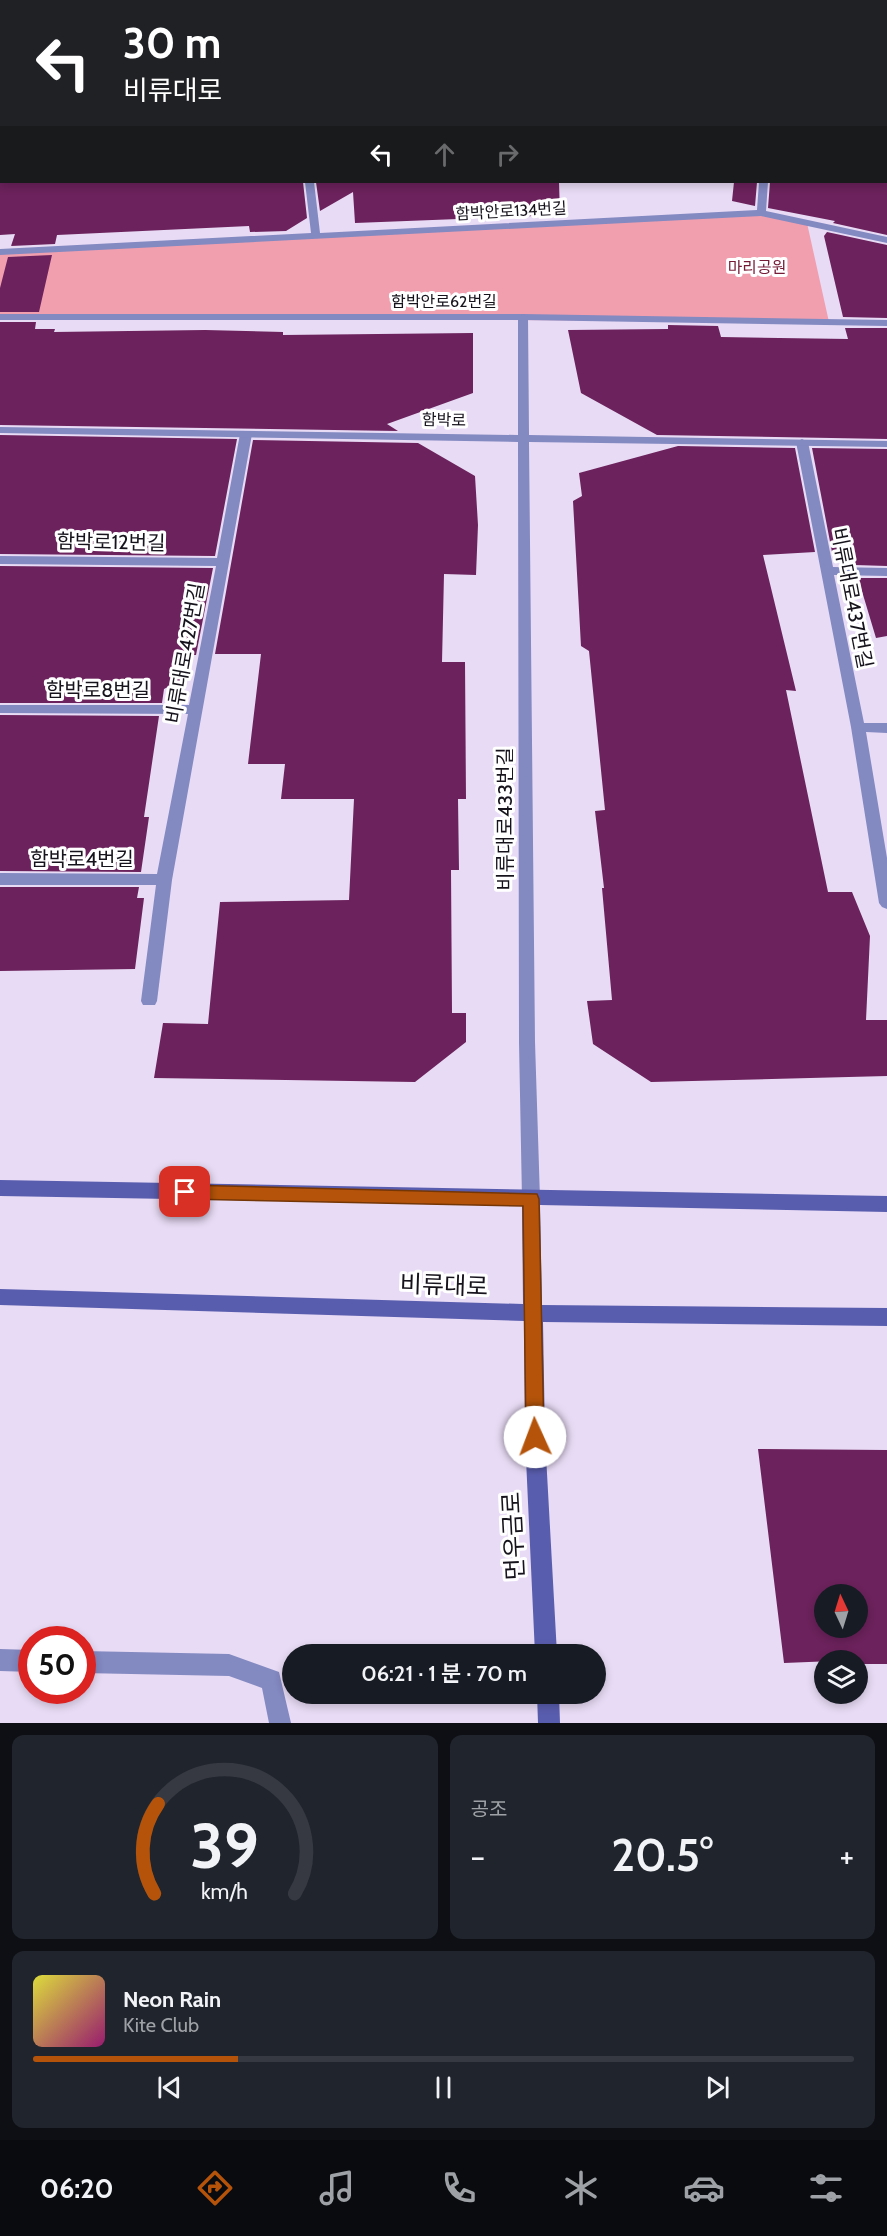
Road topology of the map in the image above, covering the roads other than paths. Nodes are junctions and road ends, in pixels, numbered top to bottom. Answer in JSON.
{"nodes":[{"id":1,"x":309,"y":183,"type":"edge"},
{"id":2,"x":764,"y":183,"type":"edge"},
{"id":3,"x":761,"y":213,"type":"junction"},
{"id":4,"x":316,"y":236,"type":"junction"},
{"id":5,"x":887,"y":240,"type":"edge"},
{"id":6,"x":0,"y":252,"type":"edge"},
{"id":7,"x":0,"y":316,"type":"edge"},
{"id":8,"x":523,"y":316,"type":"junction"},
{"id":9,"x":887,"y":323,"type":"edge"},
{"id":10,"x":0,"y":430,"type":"edge"},
{"id":11,"x":246,"y":434,"type":"junction"},
{"id":12,"x":524,"y":438,"type":"junction"},
{"id":13,"x":802,"y":442,"type":"junction"},
{"id":14,"x":887,"y":444,"type":"edge"},
{"id":15,"x":0,"y":560,"type":"edge"},
{"id":16,"x":222,"y":562,"type":"junction"},
{"id":17,"x":826,"y":571,"type":"junction"},
{"id":18,"x":887,"y":572,"type":"edge"},
{"id":19,"x":0,"y":709,"type":"edge"},
{"id":20,"x":195,"y":710,"type":"junction"},
{"id":21,"x":858,"y":727,"type":"junction"},
{"id":22,"x":887,"y":728,"type":"edge"},
{"id":23,"x":0,"y":879,"type":"edge"},
{"id":24,"x":164,"y":880,"type":"junction"},
{"id":25,"x":887,"y":903,"type":"edge"},
{"id":26,"x":149,"y":1001,"type":"dead end"},
{"id":27,"x":0,"y":1188,"type":"edge"},
{"id":28,"x":531,"y":1199,"type":"junction"},
{"id":29,"x":887,"y":1204,"type":"edge"},
{"id":30,"x":0,"y":1297,"type":"edge"},
{"id":31,"x":531,"y":1313,"type":"junction"},
{"id":32,"x":887,"y":1317,"type":"edge"},
{"id":33,"x":546,"y":1644,"type":"edge"},
{"id":34,"x":0,"y":1660,"type":"edge"},
{"id":35,"x":18,"y":1661,"type":"edge"},
{"id":36,"x":96,"y":1662,"type":"edge"},
{"id":37,"x":548,"y":1704,"type":"edge"},
{"id":38,"x":280,"y":1723,"type":"edge"},
{"id":39,"x":549,"y":1723,"type":"edge"}],
"edges":[{"from":1,"to":4,"type":"street"},
{"from":2,"to":3,"type":"street"},
{"from":3,"to":4,"type":"street","name":"함박안로134번길"},
{"from":3,"to":5,"type":"street","name":"함박안로134번길"},
{"from":4,"to":6,"type":"street"},
{"from":7,"to":8,"type":"street","name":"함박안로62번길"},
{"from":8,"to":9,"type":"street","name":"함박안로62번길"},
{"from":8,"to":12,"type":"street","name":"비류대로433번길"},
{"from":10,"to":11,"type":"street","name":"함박로"},
{"from":11,"to":12,"type":"street","name":"함박로"},
{"from":11,"to":16,"type":"street","name":"비류대로427번길"},
{"from":12,"to":13,"type":"street","name":"함박로"},
{"from":12,"to":28,"type":"street","name":"비류대로433번길"},
{"from":13,"to":14,"type":"street","name":"함박로"},
{"from":13,"to":17,"type":"street","name":"비류대로437번길"},
{"from":15,"to":16,"type":"street","name":"함박로12번길"},
{"from":16,"to":20,"type":"street","name":"비류대로427번길"},
{"from":17,"to":18,"type":"street"},
{"from":17,"to":21,"type":"street","name":"비류대로437번길"},
{"from":19,"to":20,"type":"street","name":"함박로8번길"},
{"from":20,"to":24,"type":"street","name":"비류대로427번길"},
{"from":21,"to":22,"type":"street"},
{"from":21,"to":25,"type":"street","name":"비류대로437번길"},
{"from":23,"to":24,"type":"street","name":"함박로4번길"},
{"from":24,"to":26,"type":"street","name":"비류대로427번길"},
{"from":27,"to":28,"type":"main road"},
{"from":28,"to":29,"type":"main road"},
{"from":28,"to":31,"type":"main road","name":"먼우금로"},
{"from":30,"to":31,"type":"main road","name":"비류대로"},
{"from":31,"to":32,"type":"main road","name":"비류대로"},
{"from":31,"to":33,"type":"main road","name":"먼우금로"},
{"from":34,"to":35,"type":"street"},
{"from":36,"to":38,"type":"street"},
{"from":37,"to":39,"type":"main road"}]}
